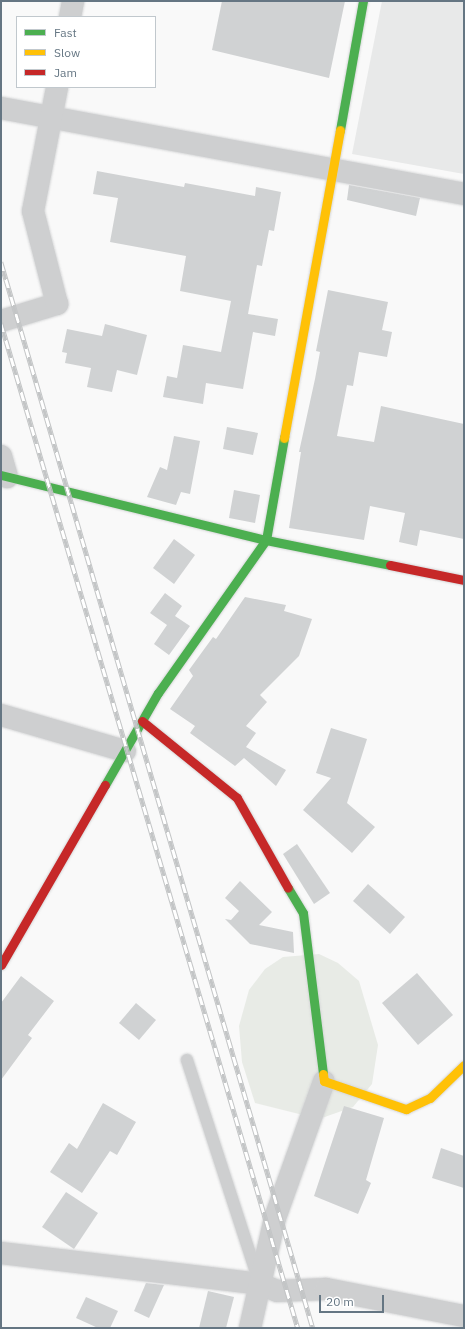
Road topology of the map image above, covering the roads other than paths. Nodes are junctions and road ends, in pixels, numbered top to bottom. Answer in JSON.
{"nodes":[{"id":1,"x":73,"y":1,"type":"edge"},
{"id":2,"x":363,"y":1,"type":"edge"},
{"id":3,"x":70,"y":16,"type":"edge"},
{"id":4,"x":57,"y":88,"type":"edge"},
{"id":5,"x":1,"y":108,"type":"edge"},
{"id":6,"x":51,"y":117,"type":"junction"},
{"id":7,"x":332,"y":170,"type":"junction"},
{"id":8,"x":464,"y":194,"type":"edge"},
{"id":9,"x":1,"y":321,"type":"edge"},
{"id":10,"x":1,"y":456,"type":"edge"},
{"id":11,"x":4,"y":476,"type":"edge"},
{"id":12,"x":266,"y":540,"type":"junction"},
{"id":13,"x":464,"y":580,"type":"edge"},
{"id":14,"x":1,"y":715,"type":"edge"},
{"id":15,"x":142,"y":721,"type":"junction"},
{"id":16,"x":125,"y":750,"type":"junction"},
{"id":17,"x":1,"y":965,"type":"edge"},
{"id":18,"x":186,"y":1060,"type":"dead end"},
{"id":19,"x":464,"y":1065,"type":"edge"},
{"id":20,"x":324,"y":1081,"type":"junction"},
{"id":21,"x":1,"y":1253,"type":"edge"},
{"id":22,"x":260,"y":1284,"type":"junction"},
{"id":23,"x":464,"y":1316,"type":"edge"},
{"id":24,"x":250,"y":1328,"type":"edge"}],
"edges":[{"from":1,"to":3,"type":"street"},
{"from":2,"to":7,"type":"street"},
{"from":4,"to":6,"type":"street"},
{"from":5,"to":6,"type":"street"},
{"from":6,"to":7,"type":"street"},
{"from":6,"to":9,"type":"street"},
{"from":7,"to":8,"type":"street"},
{"from":7,"to":12,"type":"street"},
{"from":10,"to":11,"type":"street"},
{"from":11,"to":12,"type":"street"},
{"from":12,"to":13,"type":"street"},
{"from":12,"to":15,"type":"street"},
{"from":14,"to":16,"type":"street"},
{"from":15,"to":16,"type":"street"},
{"from":15,"to":20,"type":"street"},
{"from":16,"to":17,"type":"street"},
{"from":18,"to":22,"type":"lane"},
{"from":19,"to":20,"type":"street"},
{"from":20,"to":22,"type":"street"},
{"from":21,"to":22,"type":"street"},
{"from":22,"to":23,"type":"street"},
{"from":22,"to":24,"type":"street"}]}
